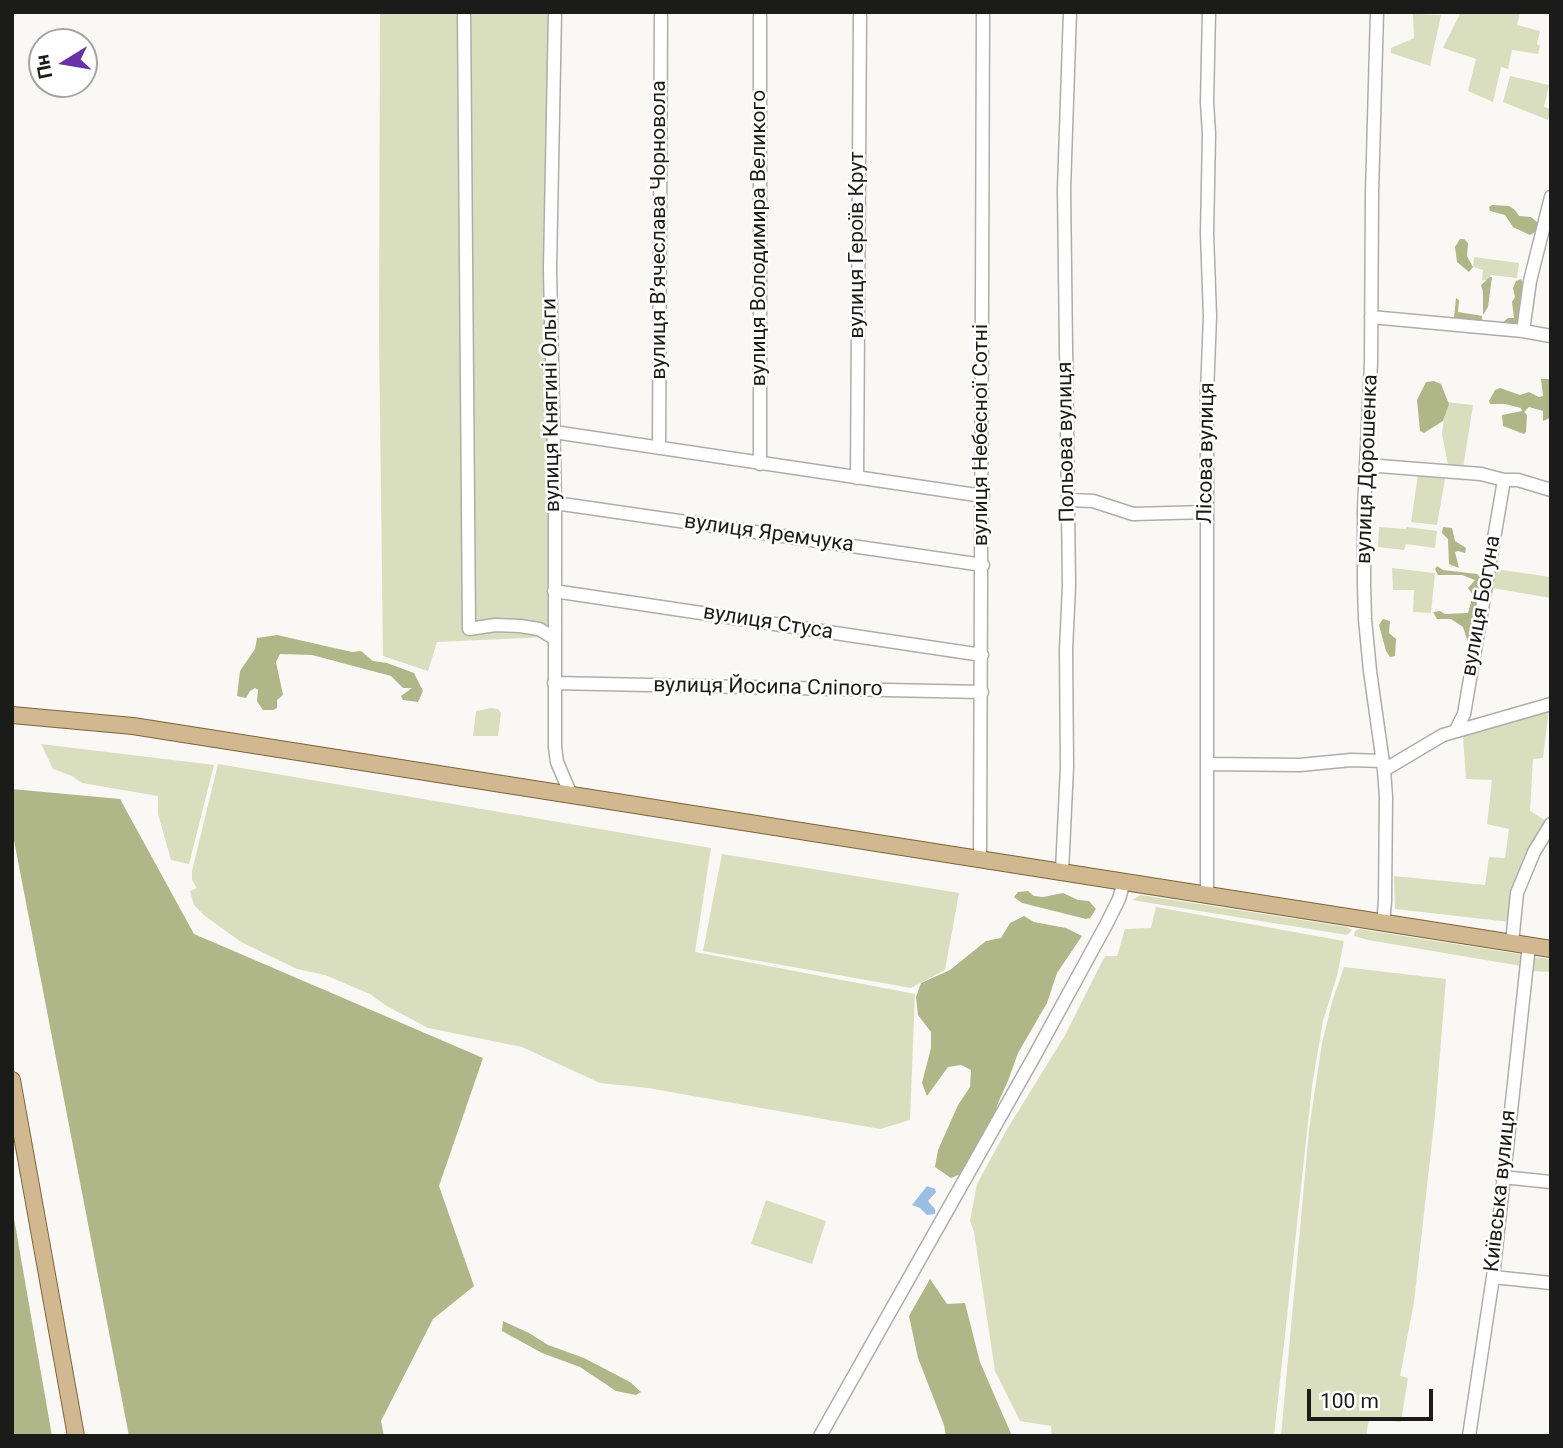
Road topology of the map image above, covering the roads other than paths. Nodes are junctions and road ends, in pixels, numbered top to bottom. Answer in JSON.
{"nodes":[{"id":1,"x":464,"y":12,"type":"edge"},
{"id":2,"x":555,"y":12,"type":"edge"},
{"id":3,"x":661,"y":12,"type":"edge"},
{"id":4,"x":760,"y":12,"type":"edge"},
{"id":5,"x":860,"y":12,"type":"edge"},
{"id":6,"x":984,"y":12,"type":"edge"},
{"id":7,"x":1070,"y":12,"type":"edge"},
{"id":8,"x":1209,"y":12,"type":"edge"},
{"id":9,"x":1377,"y":12,"type":"edge"},
{"id":10,"x":1551,"y":197,"type":"edge"},
{"id":11,"x":1371,"y":317,"type":"junction"},
{"id":12,"x":1523,"y":331,"type":"junction"},
{"id":13,"x":1551,"y":336,"type":"edge"},
{"id":14,"x":554,"y":432,"type":"junction"},
{"id":15,"x":659,"y":448,"type":"junction"},
{"id":16,"x":760,"y":464,"type":"junction"},
{"id":17,"x":1366,"y":465,"type":"junction"},
{"id":18,"x":857,"y":478,"type":"junction"},
{"id":19,"x":1504,"y":480,"type":"junction"},
{"id":20,"x":1551,"y":491,"type":"edge"},
{"id":21,"x":983,"y":496,"type":"junction"},
{"id":22,"x":1069,"y":500,"type":"junction"},
{"id":23,"x":555,"y":503,"type":"junction"},
{"id":24,"x":1207,"y":512,"type":"junction"},
{"id":25,"x":983,"y":565,"type":"junction"},
{"id":26,"x":554,"y":591,"type":"junction"},
{"id":27,"x":554,"y":638,"type":"junction"},
{"id":28,"x":982,"y":656,"type":"junction"},
{"id":29,"x":554,"y":683,"type":"junction"},
{"id":30,"x":982,"y":692,"type":"junction"},
{"id":31,"x":1551,"y":704,"type":"edge"},
{"id":32,"x":12,"y":715,"type":"edge"},
{"id":33,"x":1456,"y":730,"type":"junction"},
{"id":34,"x":1208,"y":764,"type":"junction"},
{"id":35,"x":1383,"y":766,"type":"junction"},
{"id":36,"x":571,"y":795,"type":"junction"},
{"id":37,"x":1551,"y":824,"type":"edge"},
{"id":38,"x":981,"y":859,"type":"junction"},
{"id":39,"x":1062,"y":871,"type":"junction"},
{"id":40,"x":1124,"y":881,"type":"junction"},
{"id":41,"x":1207,"y":894,"type":"junction"},
{"id":42,"x":1383,"y":924,"type":"junction"},
{"id":43,"x":1519,"y":944,"type":"junction"},
{"id":44,"x":1551,"y":949,"type":"edge"},
{"id":45,"x":12,"y":1080,"type":"edge"},
{"id":46,"x":1502,"y":1178,"type":"junction"},
{"id":47,"x":1551,"y":1182,"type":"edge"},
{"id":48,"x":1493,"y":1277,"type":"junction"},
{"id":49,"x":1551,"y":1283,"type":"edge"},
{"id":50,"x":76,"y":1436,"type":"edge"},
{"id":51,"x":820,"y":1436,"type":"edge"},
{"id":52,"x":1469,"y":1436,"type":"edge"}],
"edges":[{"from":1,"to":27,"type":"street"},
{"from":2,"to":14,"type":"street","name":"вулиця Княгині Ольги"},
{"from":3,"to":15,"type":"street","name":"вулиця Вʼячеслава Чорновола"},
{"from":4,"to":16,"type":"street","name":"вулиця Володимира Великого"},
{"from":5,"to":18,"type":"street","name":"вулиця Героїв Крут"},
{"from":6,"to":21,"type":"street","name":"вулиця Небесної Сотні"},
{"from":7,"to":22,"type":"street","name":"Польова вулиця"},
{"from":8,"to":24,"type":"street","name":"Лісова вулиця"},
{"from":9,"to":11,"type":"street","name":"вулиця Дорошенка"},
{"from":10,"to":12,"type":"street"},
{"from":11,"to":12,"type":"street"},
{"from":11,"to":17,"type":"street","name":"вулиця Дорошенка"},
{"from":12,"to":13,"type":"street"},
{"from":14,"to":15,"type":"street"},
{"from":14,"to":23,"type":"street","name":"вулиця Княгині Ольги"},
{"from":15,"to":16,"type":"street"},
{"from":16,"to":18,"type":"street"},
{"from":17,"to":19,"type":"street"},
{"from":17,"to":35,"type":"street","name":"вулиця Дорошенка"},
{"from":18,"to":21,"type":"street"},
{"from":19,"to":20,"type":"street"},
{"from":19,"to":33,"type":"street","name":"вулиця Богуна"},
{"from":21,"to":25,"type":"street","name":"вулиця Небесної Сотні"},
{"from":22,"to":24,"type":"street"},
{"from":22,"to":39,"type":"street","name":"Польова вулиця"},
{"from":23,"to":25,"type":"street","name":"вулиця Яремчука"},
{"from":23,"to":26,"type":"street","name":"вулиця Княгині Ольги"},
{"from":24,"to":34,"type":"street","name":"Лісова вулиця"},
{"from":25,"to":28,"type":"street","name":"вулиця Небесної Сотні"},
{"from":26,"to":27,"type":"street","name":"вулиця Княгині Ольги"},
{"from":26,"to":28,"type":"street","name":"вулиця Стуса"},
{"from":27,"to":29,"type":"street","name":"вулиця Княгині Ольги"},
{"from":28,"to":30,"type":"street","name":"вулиця Небесної Сотні"},
{"from":29,"to":30,"type":"street","name":"вулиця Йосипа Сліпого"},
{"from":29,"to":36,"type":"street","name":"вулиця Княгині Ольги"},
{"from":30,"to":38,"type":"street","name":"вулиця Небесної Сотні"},
{"from":31,"to":33,"type":"street"},
{"from":32,"to":36,"type":"main road"},
{"from":33,"to":35,"type":"street"},
{"from":34,"to":35,"type":"street"},
{"from":34,"to":41,"type":"street","name":"Лісова вулиця"},
{"from":35,"to":42,"type":"street","name":"вулиця Дорошенка"},
{"from":36,"to":38,"type":"main road"},
{"from":37,"to":43,"type":"street","name":"Київська вулиця"},
{"from":38,"to":39,"type":"main road"},
{"from":39,"to":40,"type":"main road"},
{"from":40,"to":41,"type":"main road"},
{"from":40,"to":51,"type":"street"},
{"from":41,"to":42,"type":"main road"},
{"from":42,"to":43,"type":"main road"},
{"from":43,"to":44,"type":"main road"},
{"from":43,"to":46,"type":"street","name":"Київська вулиця"},
{"from":45,"to":50,"type":"main road"},
{"from":46,"to":47,"type":"street"},
{"from":46,"to":48,"type":"street","name":"Київська вулиця"},
{"from":48,"to":49,"type":"street"},
{"from":48,"to":52,"type":"street","name":"Київська вулиця"}]}
